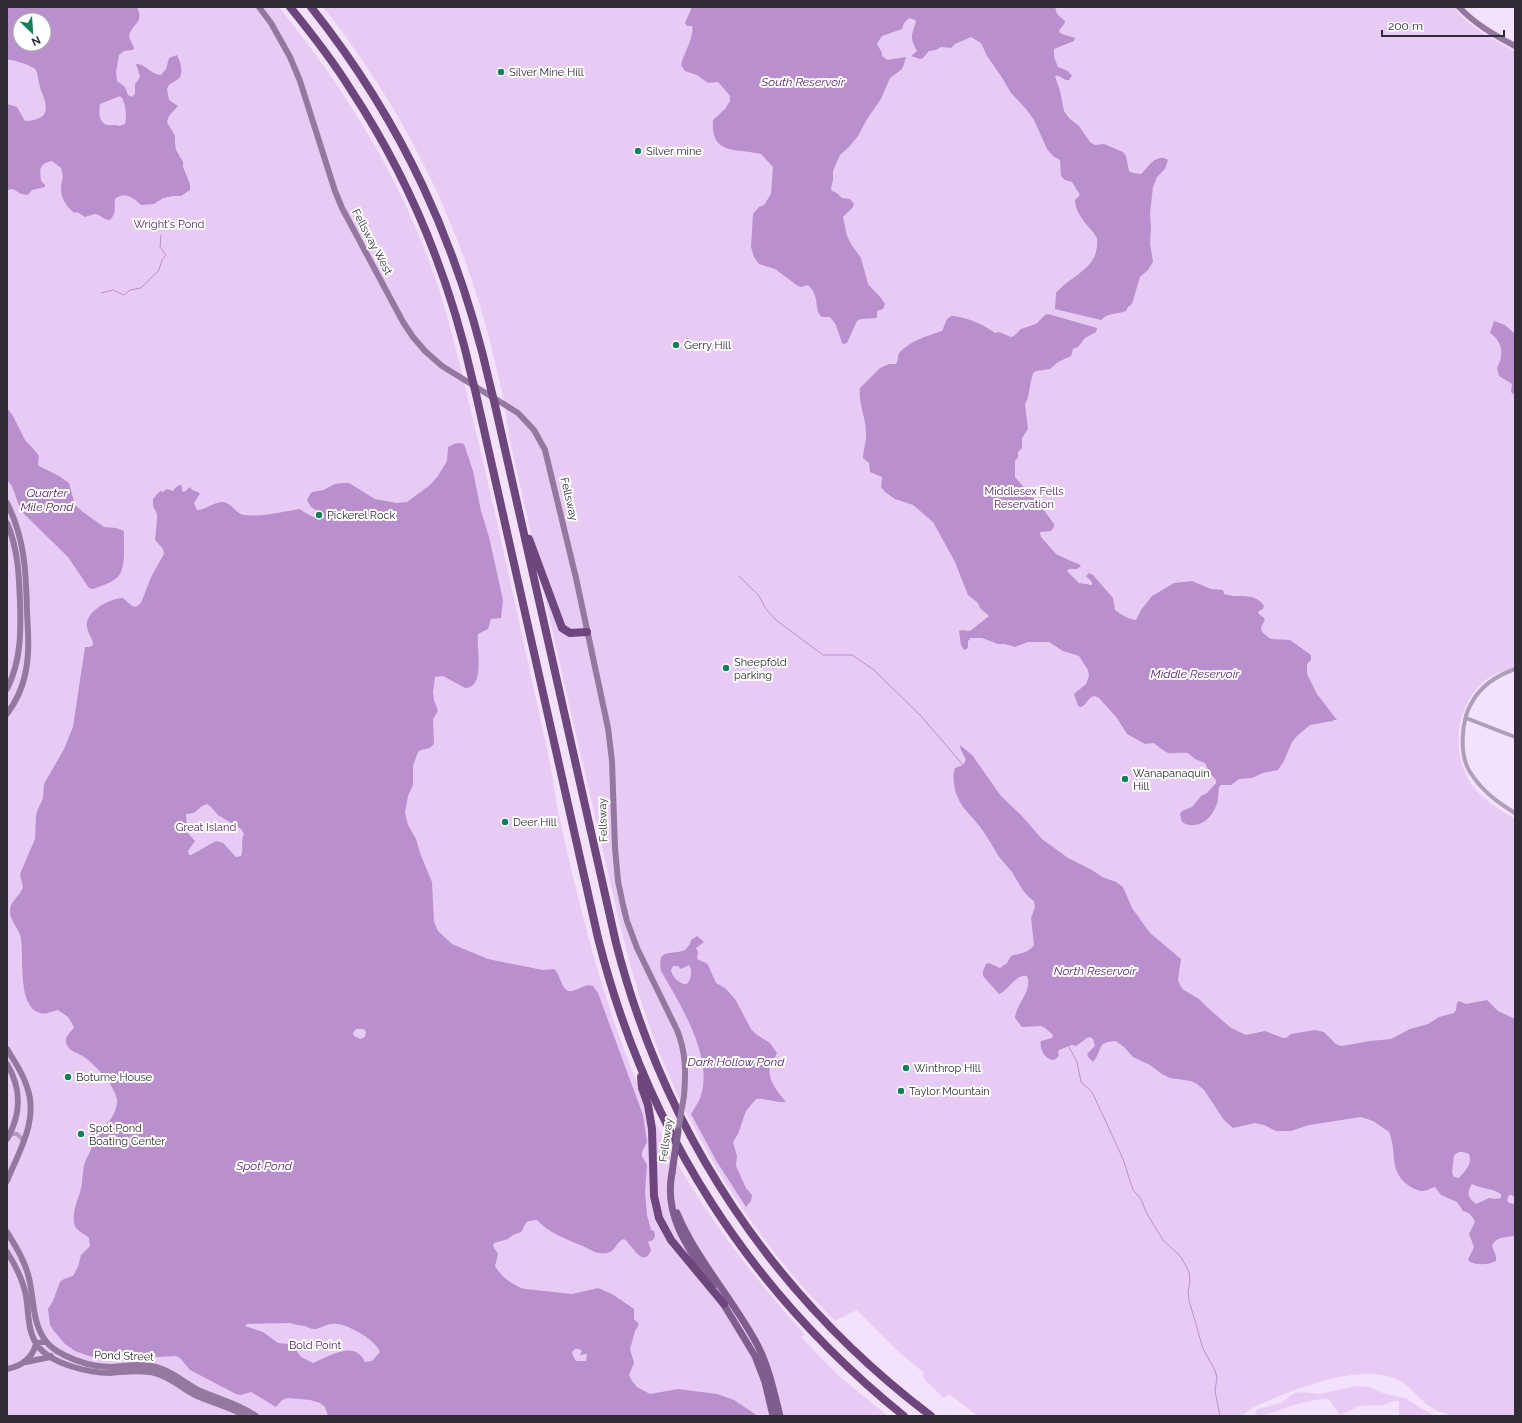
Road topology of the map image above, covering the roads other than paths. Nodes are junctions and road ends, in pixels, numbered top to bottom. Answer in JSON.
{"nodes":[{"id":1,"x":259,"y":7,"type":"edge"},
{"id":2,"x":290,"y":7,"type":"edge"},
{"id":3,"x":311,"y":7,"type":"edge"},
{"id":4,"x":1460,"y":7,"type":"edge"},
{"id":5,"x":1515,"y":46,"type":"edge"},
{"id":6,"x":538,"y":435,"type":"joint"},
{"id":7,"x":7,"y":503,"type":"edge"},
{"id":8,"x":521,"y":520,"type":"junction"},
{"id":9,"x":7,"y":523,"type":"edge"},
{"id":10,"x":587,"y":632,"type":"junction"},
{"id":11,"x":18,"y":660,"type":"junction"},
{"id":12,"x":28,"y":661,"type":"junction"},
{"id":13,"x":1515,"y":669,"type":"edge"},
{"id":14,"x":7,"y":689,"type":"edge"},
{"id":15,"x":7,"y":714,"type":"edge"},
{"id":16,"x":1466,"y":718,"type":"junction"},
{"id":17,"x":1515,"y":737,"type":"edge"},
{"id":18,"x":1515,"y":813,"type":"edge"},
{"id":19,"x":7,"y":1049,"type":"edge"},
{"id":20,"x":7,"y":1064,"type":"edge"},
{"id":21,"x":639,"y":1064,"type":"junction"},
{"id":22,"x":678,"y":1131,"type":"joint"},
{"id":23,"x":7,"y":1138,"type":"edge"},
{"id":24,"x":24,"y":1141,"type":"junction"},
{"id":25,"x":7,"y":1178,"type":"edge"},
{"id":26,"x":672,"y":1200,"type":"junction"},
{"id":27,"x":7,"y":1232,"type":"edge"},
{"id":28,"x":7,"y":1252,"type":"edge"},
{"id":29,"x":724,"y":1304,"type":"junction"},
{"id":30,"x":46,"y":1342,"type":"junction"},
{"id":31,"x":36,"y":1344,"type":"junction"},
{"id":32,"x":54,"y":1349,"type":"junction"},
{"id":33,"x":50,"y":1357,"type":"junction"},
{"id":34,"x":24,"y":1362,"type":"junction"},
{"id":35,"x":7,"y":1368,"type":"edge"},
{"id":36,"x":245,"y":1416,"type":"edge"},
{"id":37,"x":256,"y":1416,"type":"edge"},
{"id":38,"x":773,"y":1416,"type":"edge"},
{"id":39,"x":780,"y":1416,"type":"edge"},
{"id":40,"x":904,"y":1416,"type":"edge"},
{"id":41,"x":931,"y":1416,"type":"edge"}],
"edges":[{"from":1,"to":6,"type":"main road","name":"Fellsway West"},
{"from":2,"to":21,"type":"highway","bridge":true},
{"from":3,"to":8,"type":"highway","bridge":true},
{"from":4,"to":5,"type":"main road"},
{"from":6,"to":10,"type":"main road","name":"Fellsway"},
{"from":7,"to":12,"type":"main road"},
{"from":8,"to":10,"type":"highway"},
{"from":8,"to":41,"type":"highway"},
{"from":9,"to":11,"type":"main road"},
{"from":10,"to":22,"type":"main road","name":"Fellsway","bridge":true},
{"from":11,"to":12,"type":"main road"},
{"from":11,"to":14,"type":"main road"},
{"from":12,"to":15,"type":"main road"},
{"from":13,"to":16,"type":"street"},
{"from":16,"to":17,"type":"street"},
{"from":16,"to":18,"type":"street"},
{"from":19,"to":24,"type":"main road"},
{"from":20,"to":23,"type":"main road"},
{"from":21,"to":29,"type":"highway"},
{"from":21,"to":40,"type":"highway"},
{"from":22,"to":26,"type":"main road","name":"Fellsway","bridge":true},
{"from":23,"to":24,"type":"street"},
{"from":24,"to":25,"type":"main road"},
{"from":26,"to":29,"type":"main road","name":"Fellsway"},
{"from":26,"to":39,"type":"main road","name":"Fellsway"},
{"from":27,"to":30,"type":"main road"},
{"from":28,"to":31,"type":"main road"},
{"from":29,"to":38,"type":"main road","name":"Fellsway"},
{"from":30,"to":31,"type":"main road"},
{"from":30,"to":32,"type":"main road","name":"Pond Street"},
{"from":31,"to":33,"type":"main road"},
{"from":31,"to":34,"type":"main road"},
{"from":32,"to":33,"type":"main road"},
{"from":32,"to":37,"type":"main road","name":"Pond Street"},
{"from":33,"to":34,"type":"main road"},
{"from":33,"to":36,"type":"main road","name":"Pond Street"},
{"from":34,"to":35,"type":"main road"}]}
